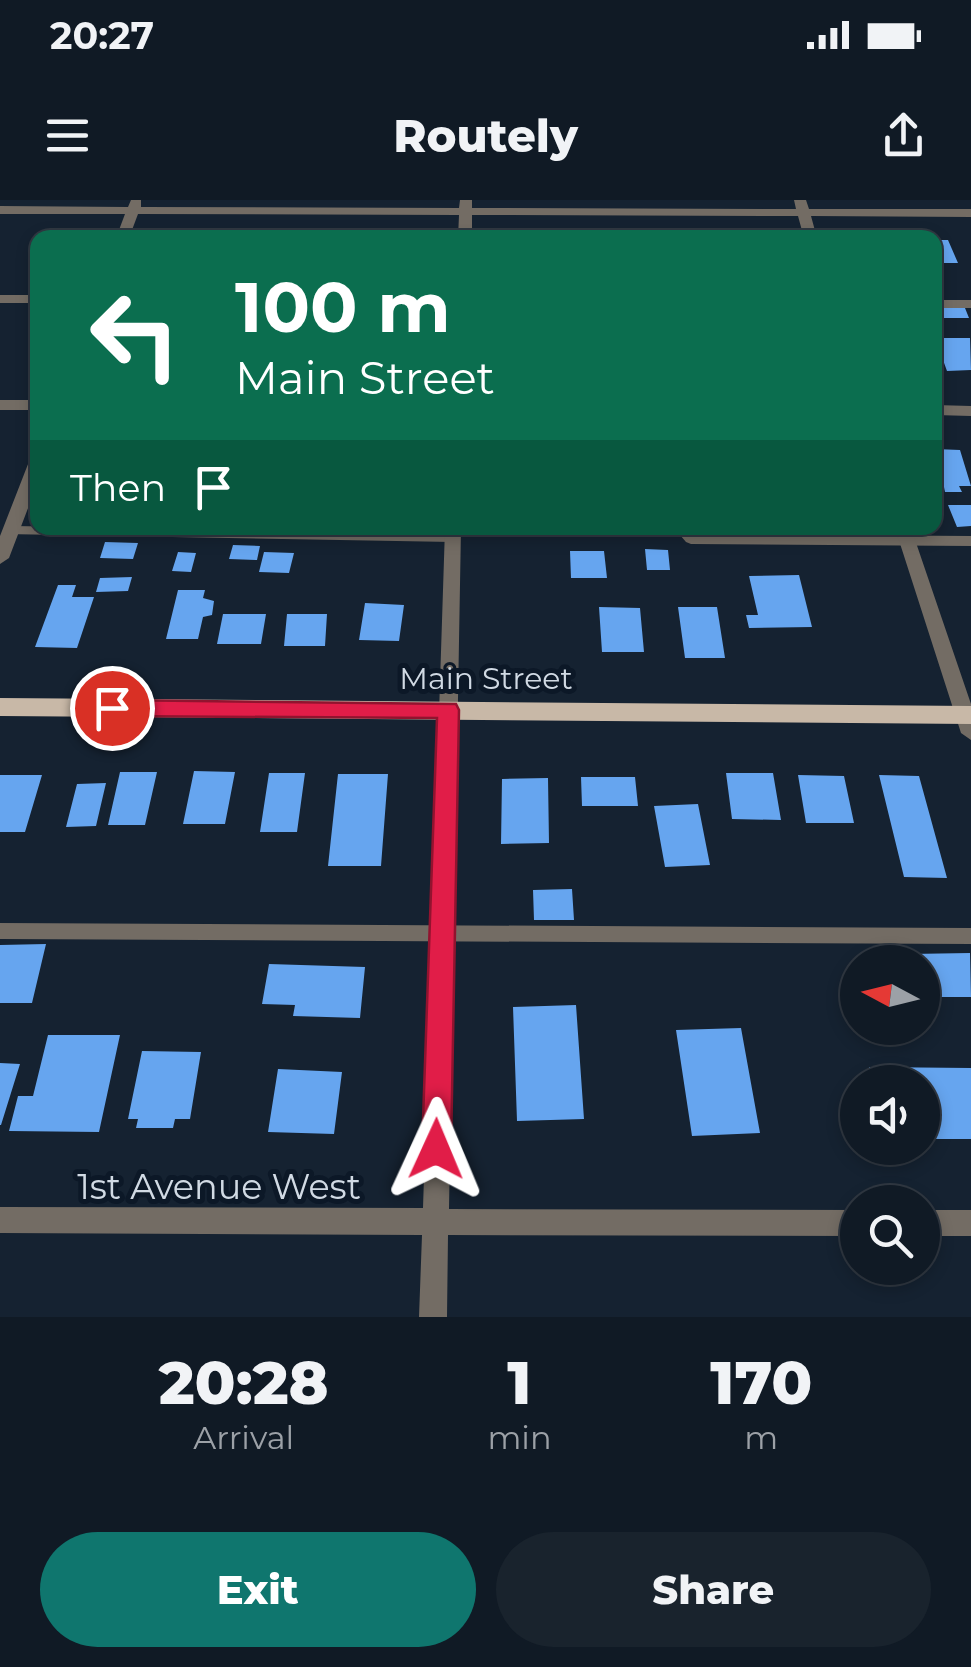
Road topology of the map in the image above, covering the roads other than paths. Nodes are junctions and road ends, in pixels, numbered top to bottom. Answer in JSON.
{"nodes":[{"id":1,"x":134,"y":205,"type":"edge"},
{"id":2,"x":466,"y":206,"type":"edge"},
{"id":3,"x":801,"y":206,"type":"edge"},
{"id":4,"x":0,"y":210,"type":"edge"},
{"id":5,"x":971,"y":213,"type":"edge"},
{"id":6,"x":125,"y":230,"type":"edge"},
{"id":7,"x":808,"y":230,"type":"edge"},
{"id":8,"x":0,"y":299,"type":"edge"},
{"id":9,"x":30,"y":300,"type":"edge"},
{"id":10,"x":942,"y":304,"type":"edge"},
{"id":11,"x":971,"y":304,"type":"edge"},
{"id":12,"x":30,"y":405,"type":"edge"},
{"id":13,"x":0,"y":406,"type":"edge"},
{"id":14,"x":942,"y":410,"type":"edge"},
{"id":15,"x":971,"y":410,"type":"edge"},
{"id":16,"x":30,"y":480,"type":"edge"},
{"id":17,"x":10,"y":531,"type":"junction"},
{"id":18,"x":30,"y":531,"type":"edge"},
{"id":19,"x":453,"y":535,"type":"edge"},
{"id":20,"x":687,"y":535,"type":"edge"},
{"id":21,"x":862,"y":535,"type":"edge"},
{"id":22,"x":905,"y":535,"type":"edge"},
{"id":23,"x":914,"y":535,"type":"edge"},
{"id":24,"x":971,"y":541,"type":"edge"},
{"id":25,"x":0,"y":558,"type":"edge"},
{"id":26,"x":0,"y":707,"type":"edge"},
{"id":27,"x":448,"y":710,"type":"junction"},
{"id":28,"x":969,"y":721,"type":"edge"},
{"id":29,"x":0,"y":931,"type":"edge"},
{"id":30,"x":441,"y":931,"type":"junction"},
{"id":31,"x":971,"y":936,"type":"edge"},
{"id":32,"x":0,"y":1220,"type":"edge"},
{"id":33,"x":435,"y":1222,"type":"junction"},
{"id":34,"x":840,"y":1223,"type":"edge"},
{"id":35,"x":940,"y":1223,"type":"edge"},
{"id":36,"x":971,"y":1223,"type":"edge"},
{"id":37,"x":433,"y":1317,"type":"edge"}],
"edges":[{"from":1,"to":2,"type":"street"},
{"from":1,"to":4,"type":"street"},
{"from":1,"to":6,"type":"street"},
{"from":2,"to":3,"type":"street"},
{"from":3,"to":5,"type":"street"},
{"from":3,"to":7,"type":"street"},
{"from":8,"to":9,"type":"lane"},
{"from":10,"to":11,"type":"lane"},
{"from":12,"to":13,"type":"street"},
{"from":14,"to":15,"type":"street"},
{"from":16,"to":17,"type":"street"},
{"from":17,"to":18,"type":"lane"},
{"from":17,"to":25,"type":"street"},
{"from":19,"to":27,"type":"street"},
{"from":20,"to":21,"type":"lane"},
{"from":22,"to":28,"type":"street"},
{"from":23,"to":24,"type":"lane"},
{"from":26,"to":27,"type":"main road","name":"Main Street"},
{"from":27,"to":28,"type":"main road","name":"Main Street"},
{"from":27,"to":30,"type":"street"},
{"from":29,"to":30,"type":"lane"},
{"from":30,"to":31,"type":"lane"},
{"from":30,"to":33,"type":"street"},
{"from":32,"to":33,"type":"street","name":"1st Avenue West"},
{"from":33,"to":34,"type":"street","name":"1st Avenue West"},
{"from":33,"to":37,"type":"street"},
{"from":35,"to":36,"type":"street"}]}
